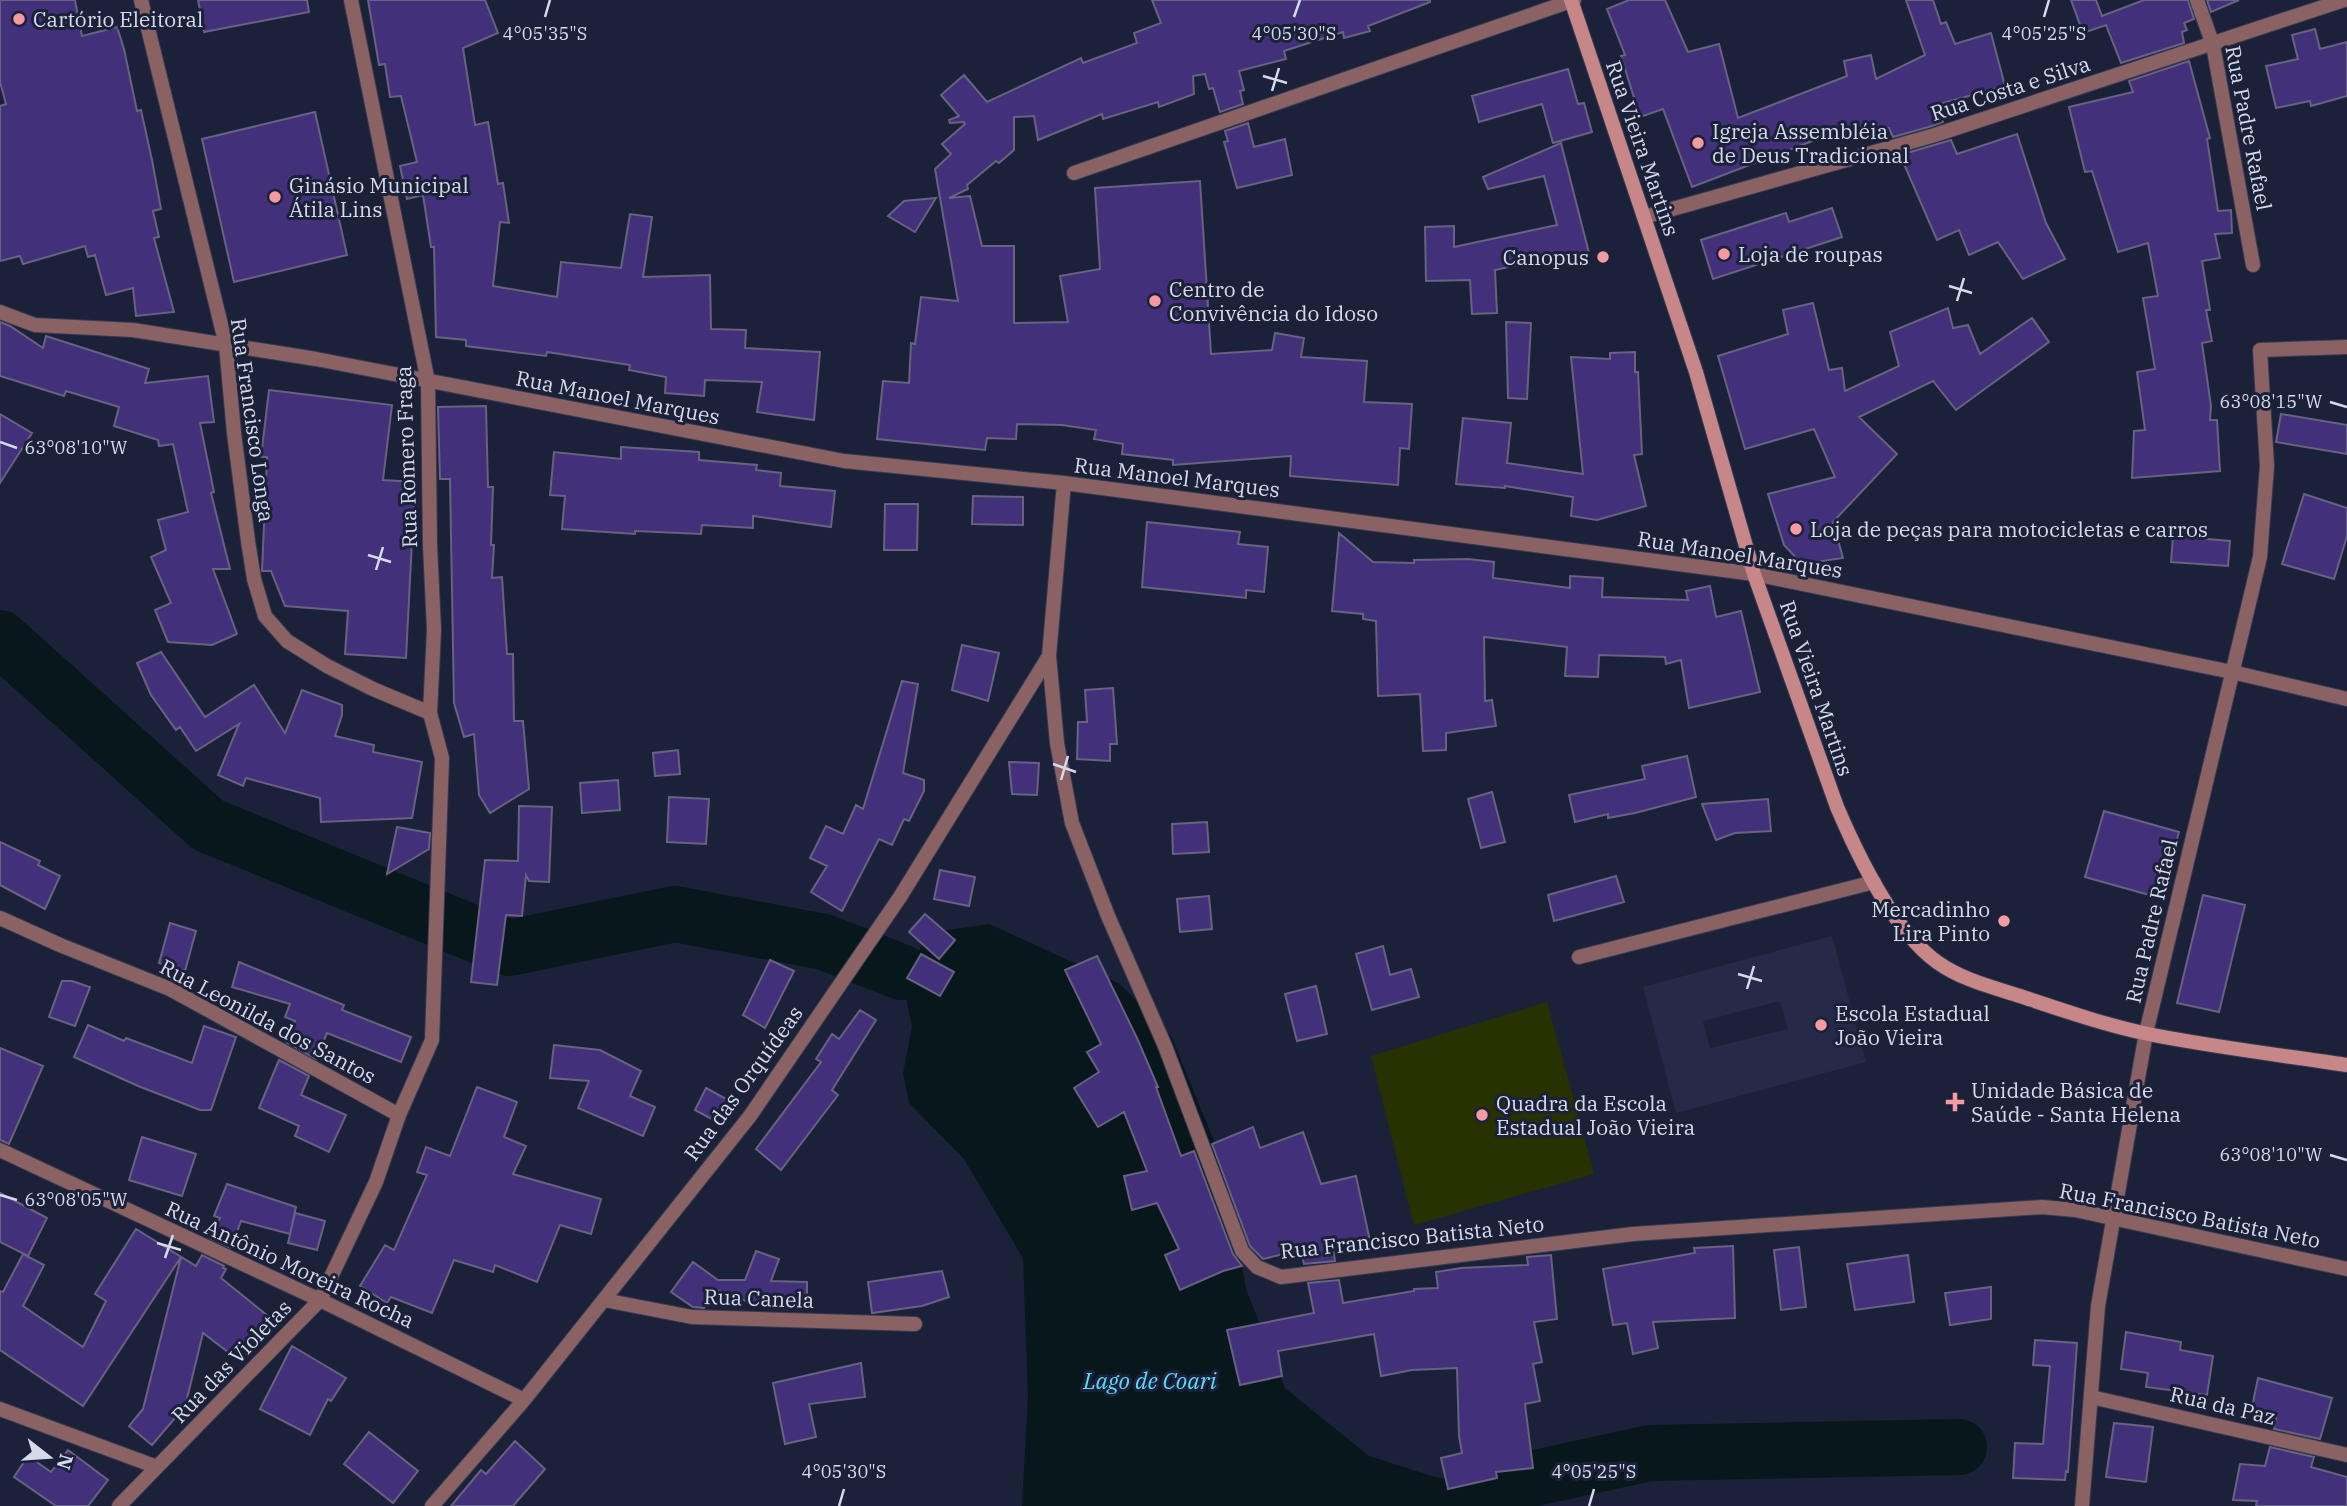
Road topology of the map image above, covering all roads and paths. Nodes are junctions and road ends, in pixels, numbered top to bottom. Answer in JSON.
{"nodes":[{"id":1,"x":141,"y":0,"type":"edge"},
{"id":2,"x":351,"y":0,"type":"edge"},
{"id":3,"x":1572,"y":0,"type":"edge"},
{"id":4,"x":2197,"y":0,"type":"edge"},
{"id":5,"x":2344,"y":0,"type":"edge"},
{"id":6,"x":2213,"y":45,"type":"junction"},
{"id":7,"x":1074,"y":173,"type":"dead end"},
{"id":8,"x":1644,"y":217,"type":"junction"},
{"id":9,"x":2253,"y":265,"type":"dead end"},
{"id":10,"x":0,"y":312,"type":"edge"},
{"id":11,"x":226,"y":345,"type":"junction"},
{"id":12,"x":2347,"y":347,"type":"edge"},
{"id":13,"x":428,"y":382,"type":"junction"},
{"id":14,"x":1064,"y":483,"type":"junction"},
{"id":15,"x":1754,"y":573,"type":"junction"},
{"id":16,"x":1049,"y":656,"type":"junction"},
{"id":17,"x":2232,"y":672,"type":"junction"},
{"id":18,"x":2347,"y":699,"type":"edge"},
{"id":19,"x":430,"y":713,"type":"junction"},
{"id":20,"x":1874,"y":881,"type":"junction"},
{"id":21,"x":0,"y":918,"type":"edge"},
{"id":22,"x":1579,"y":957,"type":"dead end"},
{"id":23,"x":2146,"y":1034,"type":"junction"},
{"id":24,"x":432,"y":1040,"type":"joint"},
{"id":25,"x":2347,"y":1065,"type":"edge"},
{"id":26,"x":399,"y":1115,"type":"junction"},
{"id":27,"x":0,"y":1150,"type":"edge"},
{"id":28,"x":2114,"y":1219,"type":"junction"},
{"id":29,"x":2347,"y":1269,"type":"edge"},
{"id":30,"x":320,"y":1300,"type":"junction"},
{"id":31,"x":604,"y":1300,"type":"junction"},
{"id":32,"x":915,"y":1324,"type":"dead end"},
{"id":33,"x":2091,"y":1397,"type":"junction"},
{"id":34,"x":524,"y":1400,"type":"junction"},
{"id":35,"x":0,"y":1409,"type":"edge"},
{"id":36,"x":2347,"y":1455,"type":"edge"},
{"id":37,"x":157,"y":1467,"type":"junction"},
{"id":38,"x":119,"y":1506,"type":"edge"},
{"id":39,"x":432,"y":1506,"type":"edge"},
{"id":40,"x":2082,"y":1506,"type":"edge"}],
"edges":[{"from":1,"to":11,"type":"street","name":"Rua Francisco Longa"},
{"from":2,"to":13,"type":"street","name":"Rua Romero Fraga"},
{"from":3,"to":7,"type":"street"},
{"from":3,"to":8,"type":"main road","name":"Rua Vieira Martins"},
{"from":4,"to":6,"type":"street","name":"Rua Padre Rafael"},
{"from":5,"to":6,"type":"street","name":"Rua Costa e Silva"},
{"from":6,"to":8,"type":"street","name":"Rua Costa e Silva"},
{"from":6,"to":9,"type":"street","name":"Rua Padre Rafael"},
{"from":8,"to":15,"type":"main road","name":"Rua Vieira Martins"},
{"from":10,"to":11,"type":"street","name":"Rua Manoel Marques"},
{"from":11,"to":13,"type":"street","name":"Rua Manoel Marques"},
{"from":11,"to":19,"type":"street","name":"Rua Francisco Longa"},
{"from":12,"to":17,"type":"street","name":"Rua Padre Rafael"},
{"from":13,"to":14,"type":"street","name":"Rua Manoel Marques"},
{"from":13,"to":19,"type":"street","name":"Rua Romero Fraga"},
{"from":14,"to":15,"type":"street","name":"Rua Manoel Marques"},
{"from":14,"to":16,"type":"street","name":"Rua Francisco Batista Neto"},
{"from":15,"to":17,"type":"street","name":"Rua Manoel Marques"},
{"from":15,"to":20,"type":"main road","name":"Rua Vieira Martins"},
{"from":16,"to":28,"type":"street","name":"Rua Francisco Batista Neto"},
{"from":16,"to":31,"type":"street","name":"Rua das Orquídeas"},
{"from":17,"to":18,"type":"street","name":"Rua Manoel Marques"},
{"from":17,"to":23,"type":"street","name":"Rua Padre Rafael"},
{"from":19,"to":24,"type":"street","name":"Rua Romero Fraga"},
{"from":20,"to":22,"type":"street"},
{"from":20,"to":23,"type":"main road","name":"Rua Vieira Martins"},
{"from":21,"to":26,"type":"street","name":"Rua Leonilda dos Santos"},
{"from":23,"to":25,"type":"main road","name":"Rua Vieira Martins"},
{"from":23,"to":28,"type":"street","name":"Rua Padre Rafael"},
{"from":24,"to":26,"type":"street","name":"Rua das Violetas"},
{"from":26,"to":30,"type":"street","name":"Rua das Violetas"},
{"from":27,"to":30,"type":"street","name":"Rua Antônio Moreira Rocha"},
{"from":28,"to":29,"type":"street","name":"Rua Francisco Batista Neto"},
{"from":28,"to":33,"type":"street","name":"Rua Padre Rafael"},
{"from":30,"to":34,"type":"street","name":"Rua Antônio Moreira Rocha"},
{"from":30,"to":37,"type":"street","name":"Rua das Violetas"},
{"from":31,"to":32,"type":"street","name":"Rua Canela"},
{"from":31,"to":34,"type":"street","name":"Rua das Orquídeas"},
{"from":33,"to":36,"type":"street","name":"Rua da Paz"},
{"from":33,"to":40,"type":"street","name":"Rua Padre Rafael"},
{"from":34,"to":39,"type":"street","name":"Rua das Orquídeas"},
{"from":35,"to":37,"type":"street"},
{"from":37,"to":38,"type":"street","name":"Rua das Violetas"}]}
